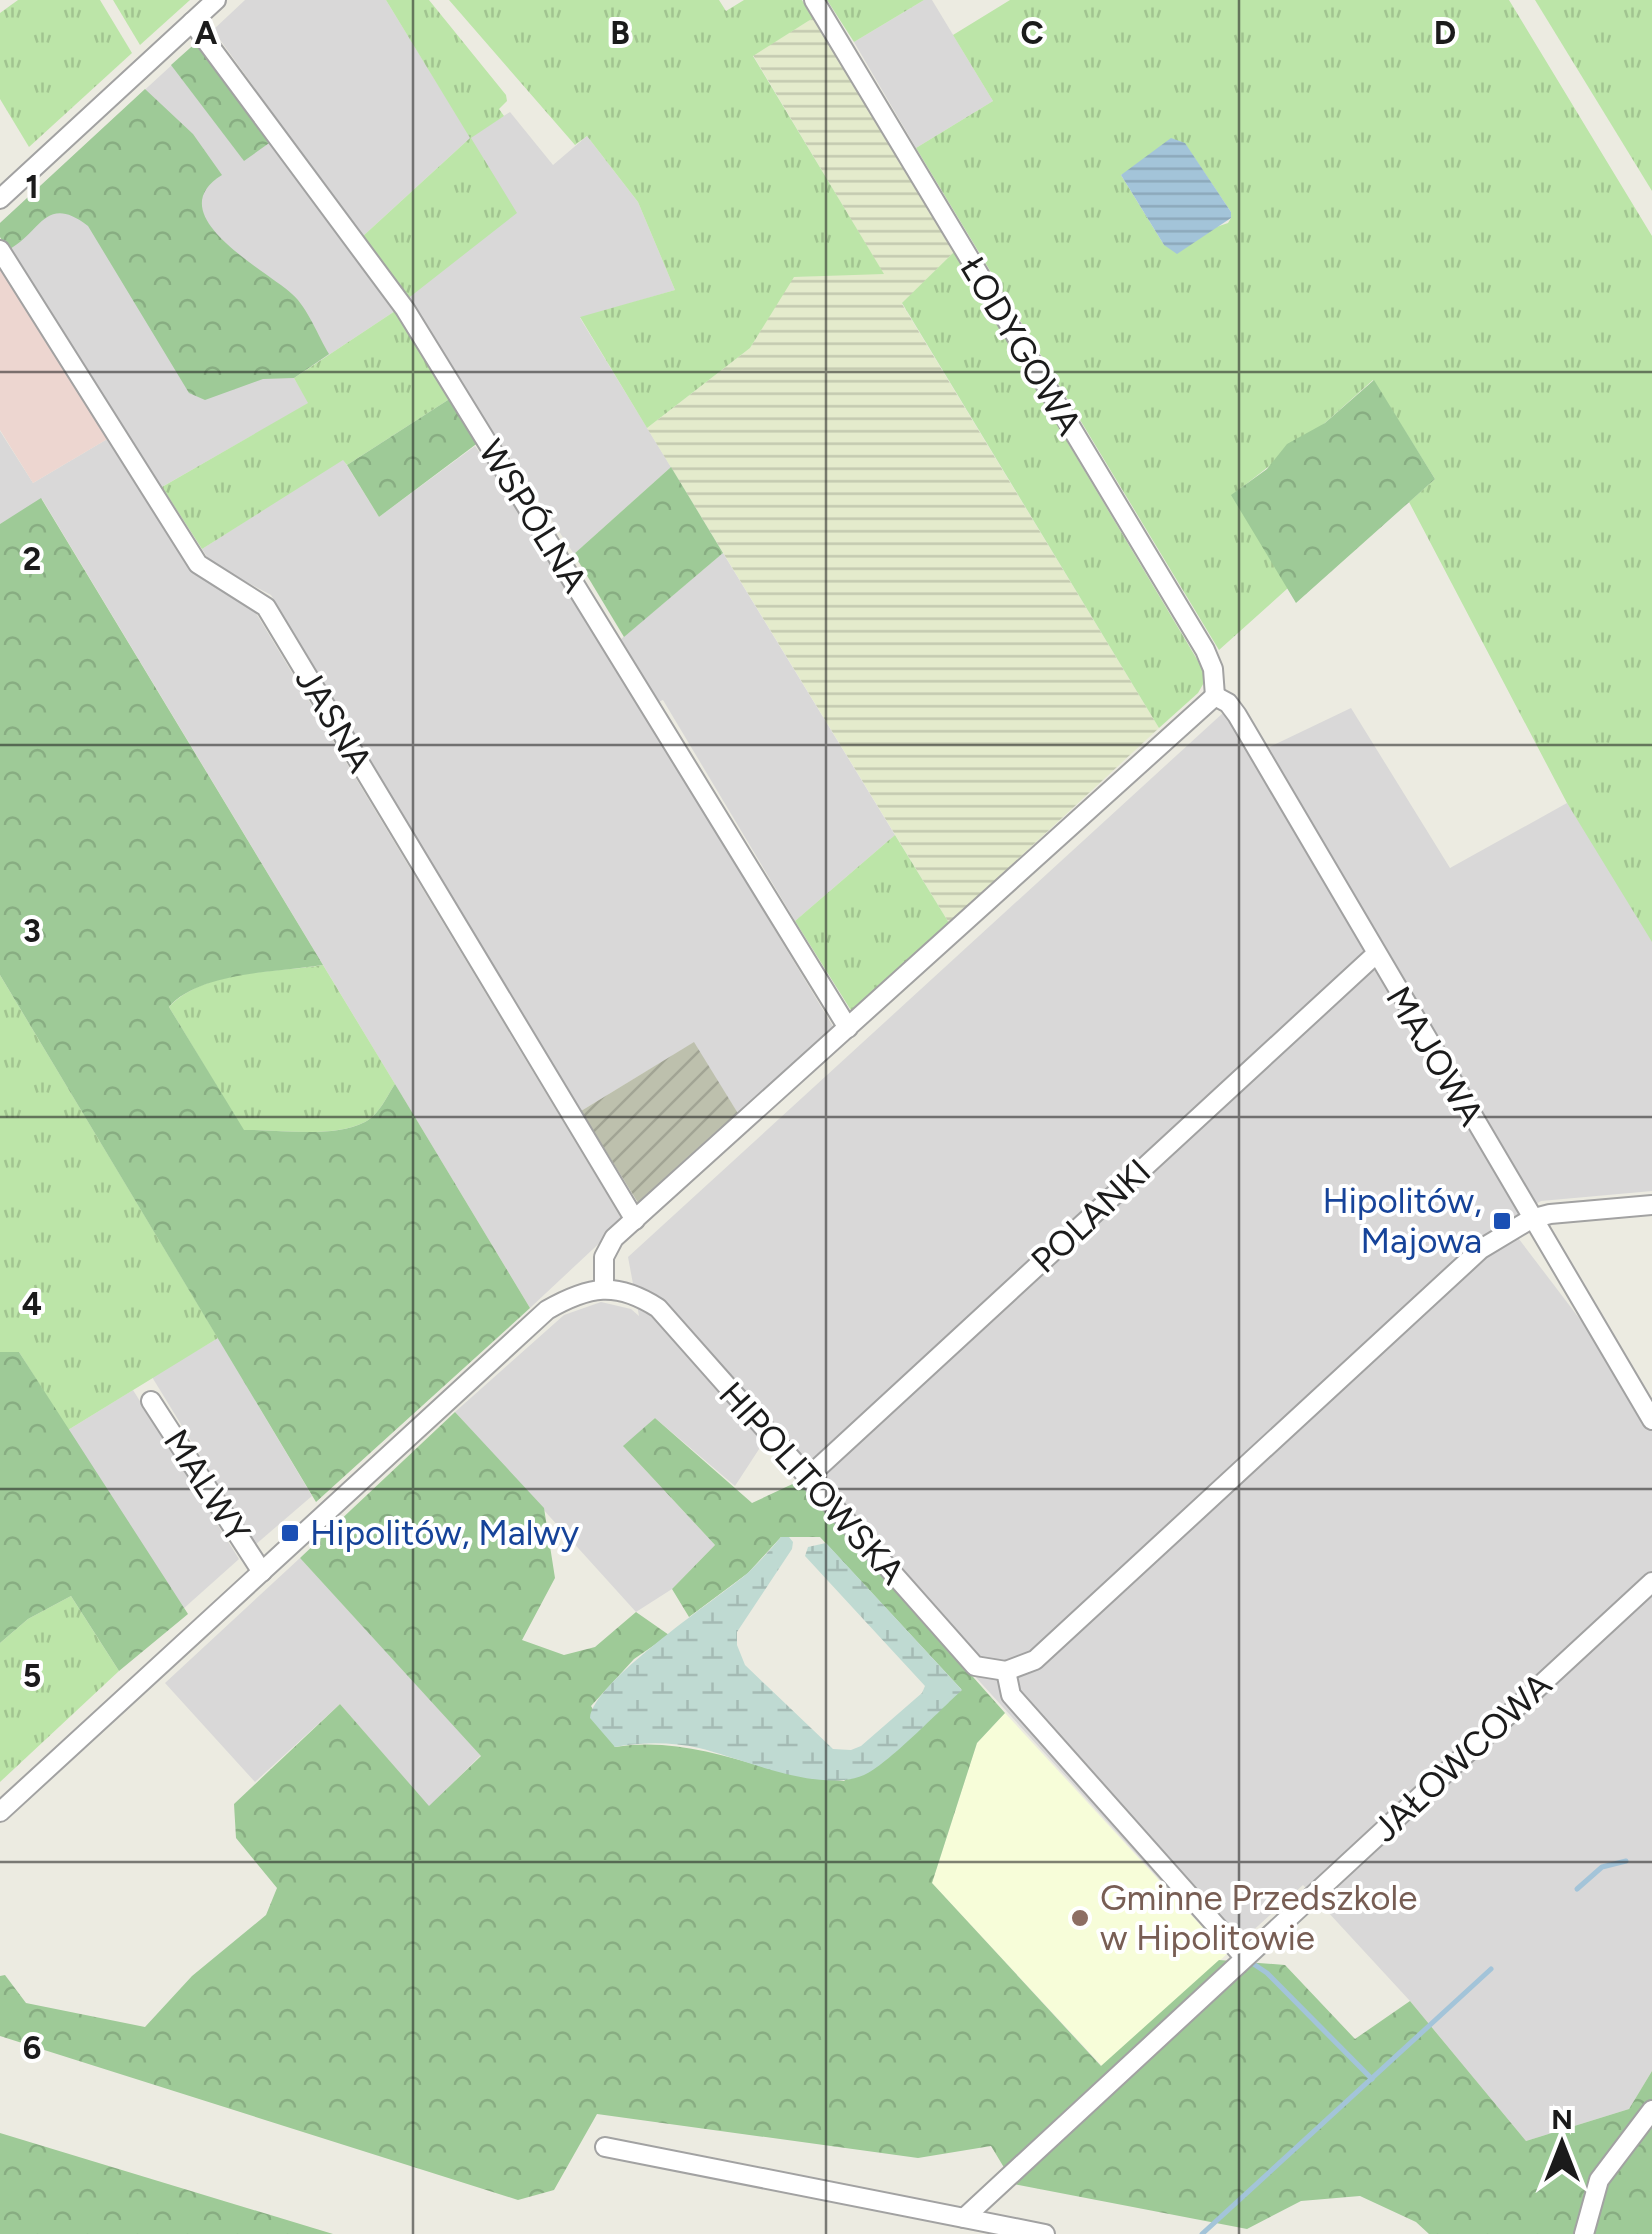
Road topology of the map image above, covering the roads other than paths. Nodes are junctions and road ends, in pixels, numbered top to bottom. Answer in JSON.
{"nodes":[{"id":1,"x":216,"y":0,"type":"edge"},
{"id":2,"x":814,"y":0,"type":"edge"},
{"id":3,"x":192,"y":22,"type":"junction"},
{"id":4,"x":0,"y":199,"type":"edge"},
{"id":5,"x":0,"y":250,"type":"edge"},
{"id":6,"x":1214,"y":696,"type":"junction"},
{"id":7,"x":1376,"y":954,"type":"junction"},
{"id":8,"x":848,"y":1028,"type":"junction"},
{"id":9,"x":1652,"y":1205,"type":"edge"},
{"id":10,"x":1532,"y":1219,"type":"junction"},
{"id":11,"x":635,"y":1220,"type":"junction"},
{"id":12,"x":604,"y":1289,"type":"junction"},
{"id":13,"x":151,"y":1401,"type":"dead end"},
{"id":14,"x":1652,"y":1420,"type":"edge"},
{"id":15,"x":807,"y":1478,"type":"junction"},
{"id":16,"x":262,"y":1572,"type":"junction"},
{"id":17,"x":1652,"y":1582,"type":"edge"},
{"id":18,"x":1006,"y":1672,"type":"junction"},
{"id":19,"x":0,"y":1812,"type":"edge"},
{"id":20,"x":1244,"y":1957,"type":"junction"},
{"id":21,"x":1652,"y":2110,"type":"edge"},
{"id":22,"x":606,"y":2147,"type":"dead end"},
{"id":23,"x":964,"y":2218,"type":"junction"},
{"id":24,"x":1045,"y":2234,"type":"edge"},
{"id":25,"x":1584,"y":2234,"type":"edge"}],
"edges":[{"from":1,"to":3,"type":"street"},
{"from":2,"to":6,"type":"street","name":"ŁODYGOWA"},
{"from":3,"to":4,"type":"street"},
{"from":3,"to":8,"type":"street","name":"WSPÓLNA"},
{"from":5,"to":11,"type":"street","name":"JASNA"},
{"from":6,"to":7,"type":"street","name":"MAJOWA"},
{"from":6,"to":8,"type":"street"},
{"from":7,"to":10,"type":"street","name":"MAJOWA"},
{"from":7,"to":15,"type":"street","name":"POLANKI"},
{"from":8,"to":11,"type":"street"},
{"from":9,"to":10,"type":"street"},
{"from":10,"to":14,"type":"street","name":"MAJOWA"},
{"from":10,"to":18,"type":"street"},
{"from":11,"to":12,"type":"street"},
{"from":12,"to":15,"type":"street","name":"HIPOLITOWSKA"},
{"from":12,"to":16,"type":"street"},
{"from":13,"to":16,"type":"street","name":"MALWY"},
{"from":15,"to":18,"type":"street","name":"HIPOLITOWSKA"},
{"from":16,"to":19,"type":"street"},
{"from":17,"to":20,"type":"street","name":"JAŁOWCOWA"},
{"from":18,"to":20,"type":"street"},
{"from":20,"to":23,"type":"street","name":"JAŁOWCOWA"},
{"from":21,"to":25,"type":"street"},
{"from":22,"to":23,"type":"street"},
{"from":23,"to":24,"type":"street"}]}
